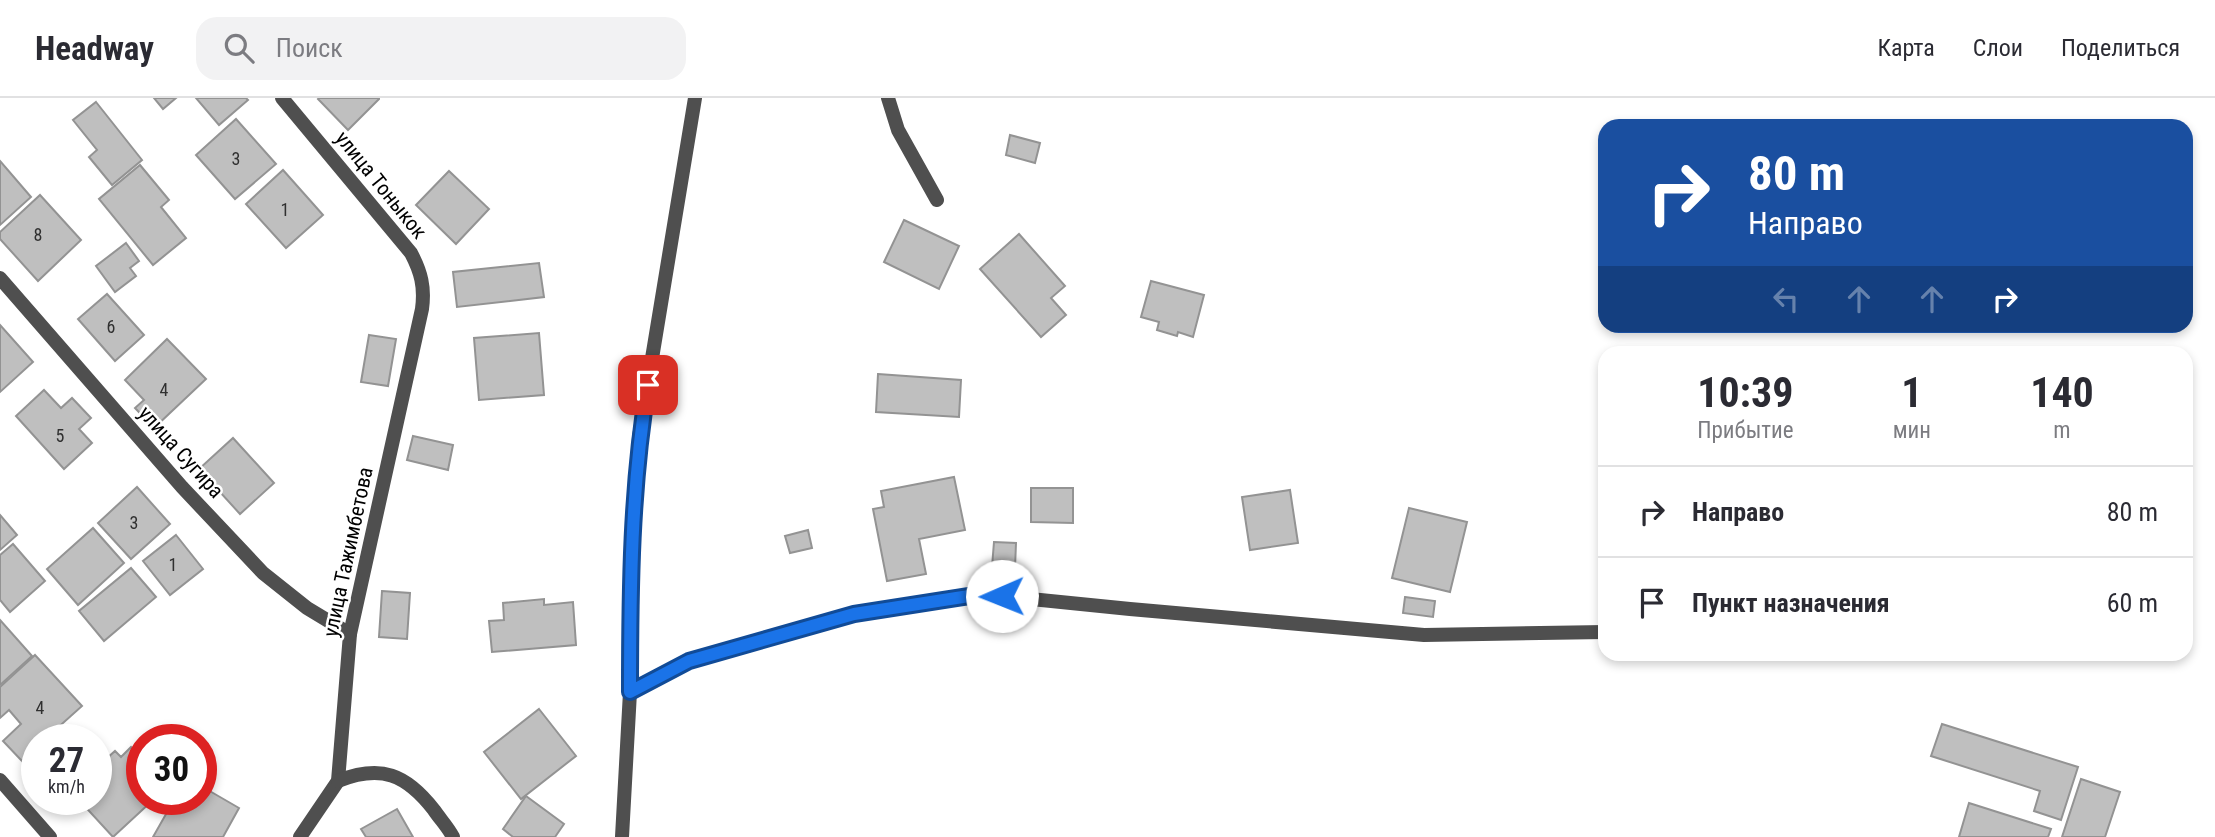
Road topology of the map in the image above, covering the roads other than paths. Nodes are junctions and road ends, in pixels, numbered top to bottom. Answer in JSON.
{"nodes":[{"id":1,"x":282,"y":98,"type":"edge"},
{"id":2,"x":695,"y":98,"type":"edge"},
{"id":3,"x":888,"y":98,"type":"edge"},
{"id":4,"x":937,"y":200,"type":"dead end"},
{"id":5,"x":0,"y":278,"type":"edge"},
{"id":6,"x":422,"y":309,"type":"joint"},
{"id":7,"x":1598,"y":632,"type":"edge"},
{"id":8,"x":349,"y":635,"type":"junction"},
{"id":9,"x":630,"y":692,"type":"junction"},
{"id":10,"x":0,"y":780,"type":"edge"},
{"id":11,"x":338,"y":781,"type":"junction"},
{"id":12,"x":50,"y":837,"type":"edge"},
{"id":13,"x":300,"y":837,"type":"edge"},
{"id":14,"x":453,"y":837,"type":"edge"},
{"id":15,"x":622,"y":837,"type":"edge"}],
"edges":[{"from":1,"to":6,"type":"street","name":"улица Тоныкок"},
{"from":2,"to":9,"type":"street"},
{"from":3,"to":4,"type":"street"},
{"from":5,"to":8,"type":"street","name":"улица Сугира"},
{"from":6,"to":8,"type":"street","name":"улица Тажимбетова"},
{"from":7,"to":9,"type":"street"},
{"from":8,"to":11,"type":"street","name":"улица Тажимбетова"},
{"from":9,"to":15,"type":"street"},
{"from":10,"to":12,"type":"street"},
{"from":11,"to":13,"type":"street","name":"улица Тажимбетова"},
{"from":11,"to":14,"type":"street"}]}
